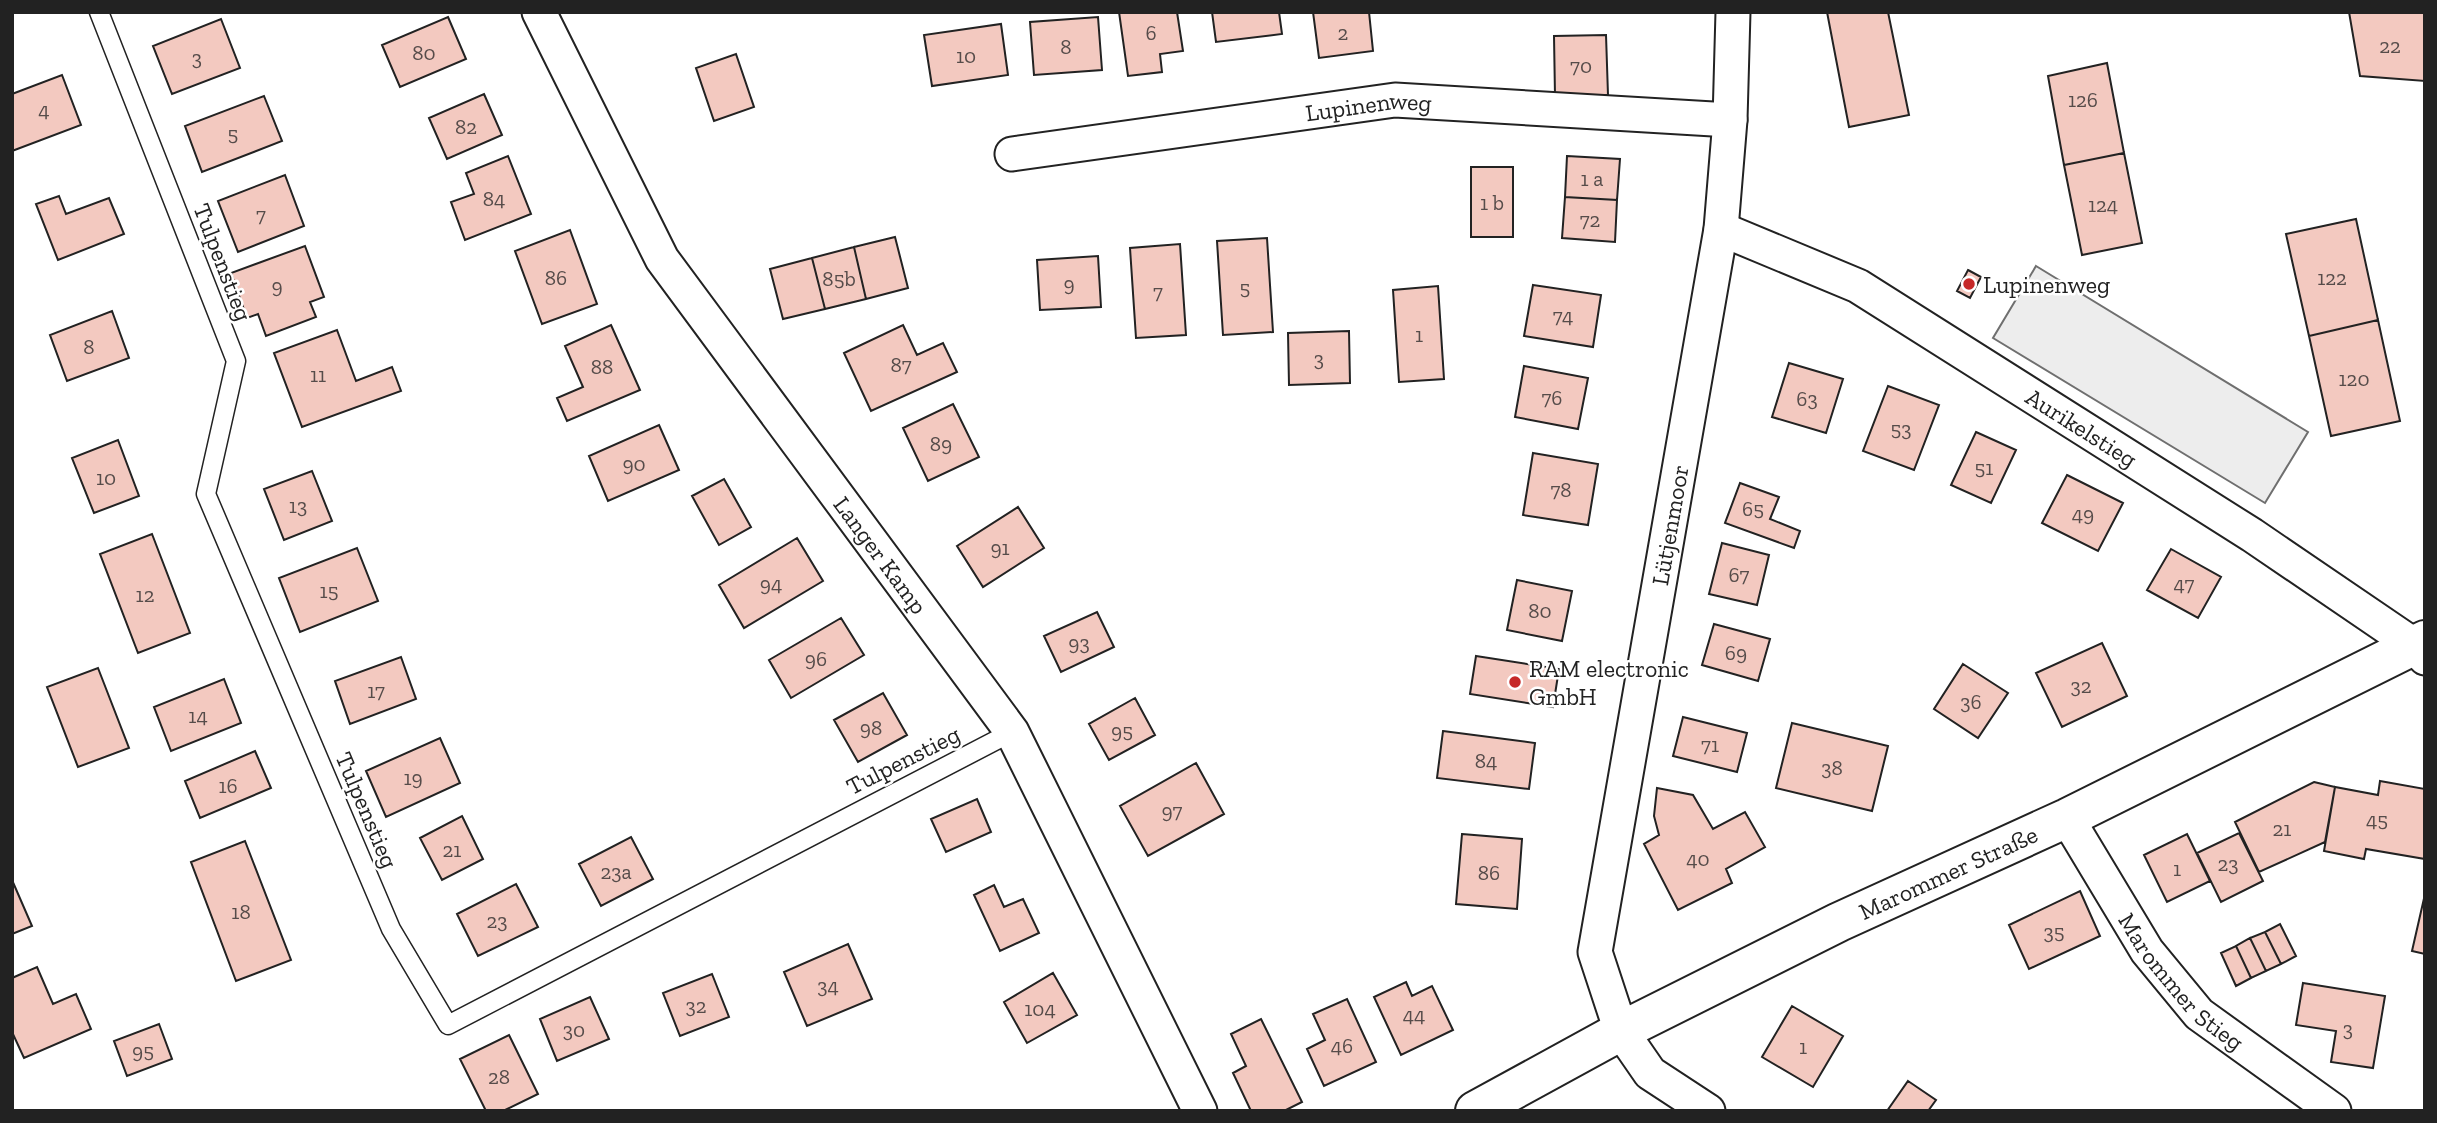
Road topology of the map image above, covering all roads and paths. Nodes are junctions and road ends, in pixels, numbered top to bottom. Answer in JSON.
{"nodes":[{"id":1,"x":99,"y":12,"type":"edge"},
{"id":2,"x":538,"y":12,"type":"edge"},
{"id":3,"x":1733,"y":12,"type":"edge"},
{"id":4,"x":1730,"y":120,"type":"junction"},
{"id":5,"x":1012,"y":154,"type":"dead end"},
{"id":6,"x":1721,"y":229,"type":"junction"},
{"id":7,"x":2421,"y":648,"type":"edge"},
{"id":8,"x":1012,"y":732,"type":"junction"},
{"id":9,"x":2067,"y":818,"type":"junction"},
{"id":10,"x":1621,"y":1031,"type":"junction"},
{"id":11,"x":1200,"y":1111,"type":"edge"},
{"id":12,"x":1475,"y":1111,"type":"edge"},
{"id":13,"x":1708,"y":1111,"type":"edge"},
{"id":14,"x":2333,"y":1111,"type":"edge"}],
"edges":[{"from":1,"to":8,"type":"lane","name":"Tulpenstieg"},
{"from":2,"to":8,"type":"street","name":"Langer Kamp"},
{"from":3,"to":4,"type":"street","name":"Lütjenmoor"},
{"from":4,"to":5,"type":"street","name":"Lupinenweg"},
{"from":4,"to":6,"type":"street","name":"Lütjenmoor"},
{"from":6,"to":7,"type":"street","name":"Aurikelstieg"},
{"from":6,"to":10,"type":"street","name":"Lütjenmoor"},
{"from":7,"to":9,"type":"street","name":"Marommer Straße"},
{"from":8,"to":11,"type":"street","name":"Langer Kamp"},
{"from":9,"to":10,"type":"street","name":"Marommer Straße"},
{"from":9,"to":14,"type":"street","name":"Marommer Stieg"},
{"from":10,"to":12,"type":"street","name":"Marommer Straße"},
{"from":10,"to":13,"type":"street","name":"Lütjenmoor"}]}
